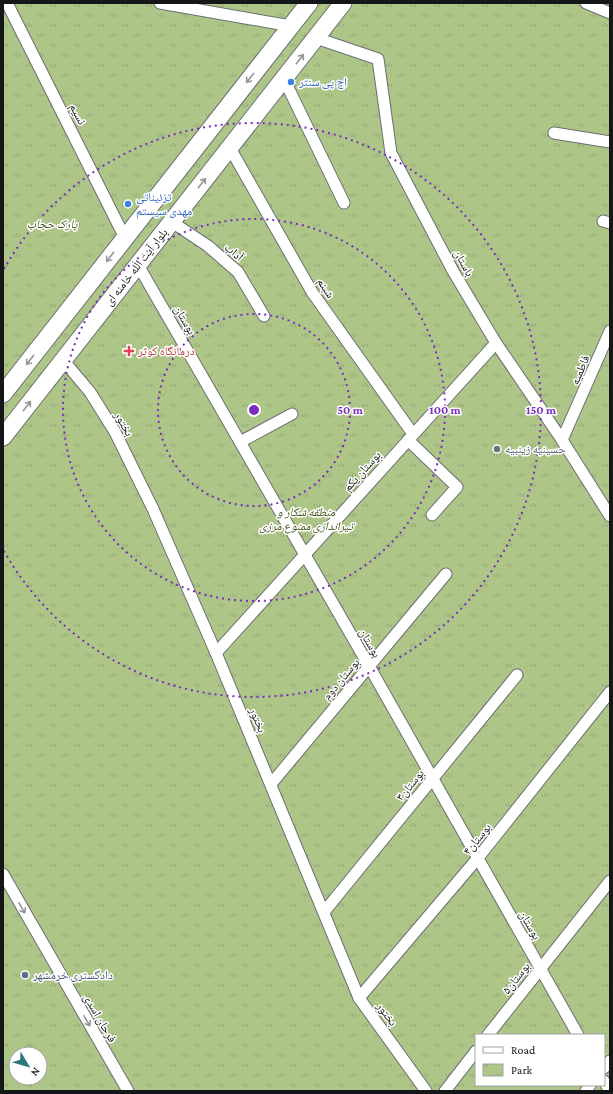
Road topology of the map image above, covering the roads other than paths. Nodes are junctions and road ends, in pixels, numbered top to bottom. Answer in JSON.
{"nodes":[{"id":1,"x":7,"y":3,"type":"edge"},
{"id":2,"x":309,"y":3,"type":"edge"},
{"id":3,"x":343,"y":3,"type":"edge"},
{"id":4,"x":586,"y":3,"type":"edge"},
{"id":5,"x":165,"y":4,"type":"edge"},
{"id":6,"x":610,"y":13,"type":"edge"},
{"id":7,"x":291,"y":26,"type":"junction"},
{"id":8,"x":316,"y":38,"type":"junction"},
{"id":9,"x":284,"y":79,"type":"junction"},
{"id":10,"x":554,"y":133,"type":"dead end"},
{"id":11,"x":610,"y":142,"type":"edge"},
{"id":12,"x":230,"y":148,"type":"junction"},
{"id":13,"x":344,"y":203,"type":"dead end"},
{"id":14,"x":172,"y":222,"type":"junction"},
{"id":15,"x":125,"y":238,"type":"junction"},
{"id":16,"x":138,"y":265,"type":"junction"},
{"id":17,"x":264,"y":316,"type":"dead end"},
{"id":18,"x":609,"y":337,"type":"edge"},
{"id":19,"x":496,"y":343,"type":"junction"},
{"id":20,"x":63,"y":360,"type":"junction"},
{"id":21,"x":3,"y":394,"type":"edge"},
{"id":22,"x":292,"y":414,"type":"dead end"},
{"id":23,"x":3,"y":437,"type":"edge"},
{"id":24,"x":411,"y":437,"type":"junction"},
{"id":25,"x":562,"y":440,"type":"junction"},
{"id":26,"x":240,"y":442,"type":"junction"},
{"id":27,"x":432,"y":515,"type":"dead end"},
{"id":28,"x":610,"y":516,"type":"edge"},
{"id":29,"x":304,"y":554,"type":"junction"},
{"id":30,"x":446,"y":574,"type":"dead end"},
{"id":31,"x":216,"y":653,"type":"junction"},
{"id":32,"x":369,"y":666,"type":"junction"},
{"id":33,"x":517,"y":675,"type":"dead end"},
{"id":34,"x":610,"y":692,"type":"edge"},
{"id":35,"x":432,"y":778,"type":"junction"},
{"id":36,"x":271,"y":784,"type":"junction"},
{"id":37,"x":477,"y":859,"type":"junction"},
{"id":38,"x":4,"y":878,"type":"edge"},
{"id":39,"x":610,"y":881,"type":"edge"},
{"id":40,"x":324,"y":912,"type":"junction"},
{"id":41,"x":540,"y":968,"type":"junction"},
{"id":42,"x":359,"y":998,"type":"junction"},
{"id":43,"x":489,"y":1034,"type":"edge"},
{"id":44,"x":577,"y":1034,"type":"edge"},
{"id":45,"x":475,"y":1052,"type":"edge"},
{"id":46,"x":128,"y":1091,"type":"edge"},
{"id":47,"x":426,"y":1091,"type":"edge"},
{"id":48,"x":445,"y":1091,"type":"edge"}],
"edges":[{"from":1,"to":15,"type":"street","name":"نسیم"},
{"from":2,"to":7,"type":"main road"},
{"from":3,"to":8,"type":"main road","name":"بلوار آیت الله خامنه ای"},
{"from":4,"to":6,"type":"street"},
{"from":5,"to":7,"type":"street"},
{"from":7,"to":15,"type":"main road","one_way":true},
{"from":9,"to":8,"type":"main road","name":"بلوار آیت الله خامنه ای","one_way":true},
{"from":8,"to":19,"type":"street","name":"باستان"},
{"from":9,"to":12,"type":"main road","name":"بلوار آیت الله خامنه ای"},
{"from":9,"to":13,"type":"street"},
{"from":10,"to":11,"type":"street"},
{"from":14,"to":12,"type":"main road","name":"بلوار آیت الله خامنه ای","one_way":true},
{"from":12,"to":24,"type":"street","name":"شبنم"},
{"from":14,"to":16,"type":"main road","name":"بلوار آیت الله خامنه ای"},
{"from":14,"to":17,"type":"street","name":"آداب"},
{"from":15,"to":21,"type":"main road","one_way":true},
{"from":16,"to":20,"type":"main road","name":"بلوار آیت الله خامنه ای"},
{"from":16,"to":26,"type":"street","name":"بوستان"},
{"from":18,"to":25,"type":"street","name":"فاطمیه"},
{"from":19,"to":24,"type":"street","name":"بوستان یکم"},
{"from":19,"to":25,"type":"street","name":"باستان"},
{"from":23,"to":20,"type":"main road","name":"بلوار آیت الله خامنه ای","one_way":true},
{"from":20,"to":31,"type":"street","name":"بختور"},
{"from":22,"to":26,"type":"street"},
{"from":24,"to":27,"type":"street","name":"شبنم"},
{"from":24,"to":29,"type":"street","name":"بوستان یکم"},
{"from":25,"to":28,"type":"street","name":"باستان"},
{"from":26,"to":29,"type":"street","name":"بوستان"},
{"from":29,"to":31,"type":"street","name":"بوستان یکم"},
{"from":29,"to":32,"type":"street","name":"بوستان"},
{"from":30,"to":32,"type":"street","name":"بوستان دوم"},
{"from":31,"to":36,"type":"street","name":"بختور"},
{"from":32,"to":35,"type":"street","name":"بوستان"},
{"from":32,"to":36,"type":"street","name":"بوستان دوم"},
{"from":33,"to":35,"type":"street","name":"بوستان۳"},
{"from":34,"to":37,"type":"street","name":"بوستان۴"},
{"from":35,"to":37,"type":"street","name":"بوستان"},
{"from":35,"to":40,"type":"street","name":"بوستان۳"},
{"from":36,"to":40,"type":"street","name":"بختور"},
{"from":37,"to":41,"type":"street","name":"بوستان"},
{"from":37,"to":42,"type":"street","name":"بوستان۴"},
{"from":38,"to":46,"type":"street","name":"فرحان اسدی","one_way":true},
{"from":39,"to":41,"type":"street","name":"بوستان۵"},
{"from":40,"to":42,"type":"street","name":"بختور"},
{"from":41,"to":43,"type":"street","name":"بوستان۵"},
{"from":41,"to":44,"type":"street","name":"بوستان"},
{"from":42,"to":47,"type":"street","name":"بختور"},
{"from":45,"to":48,"type":"street"}]}
